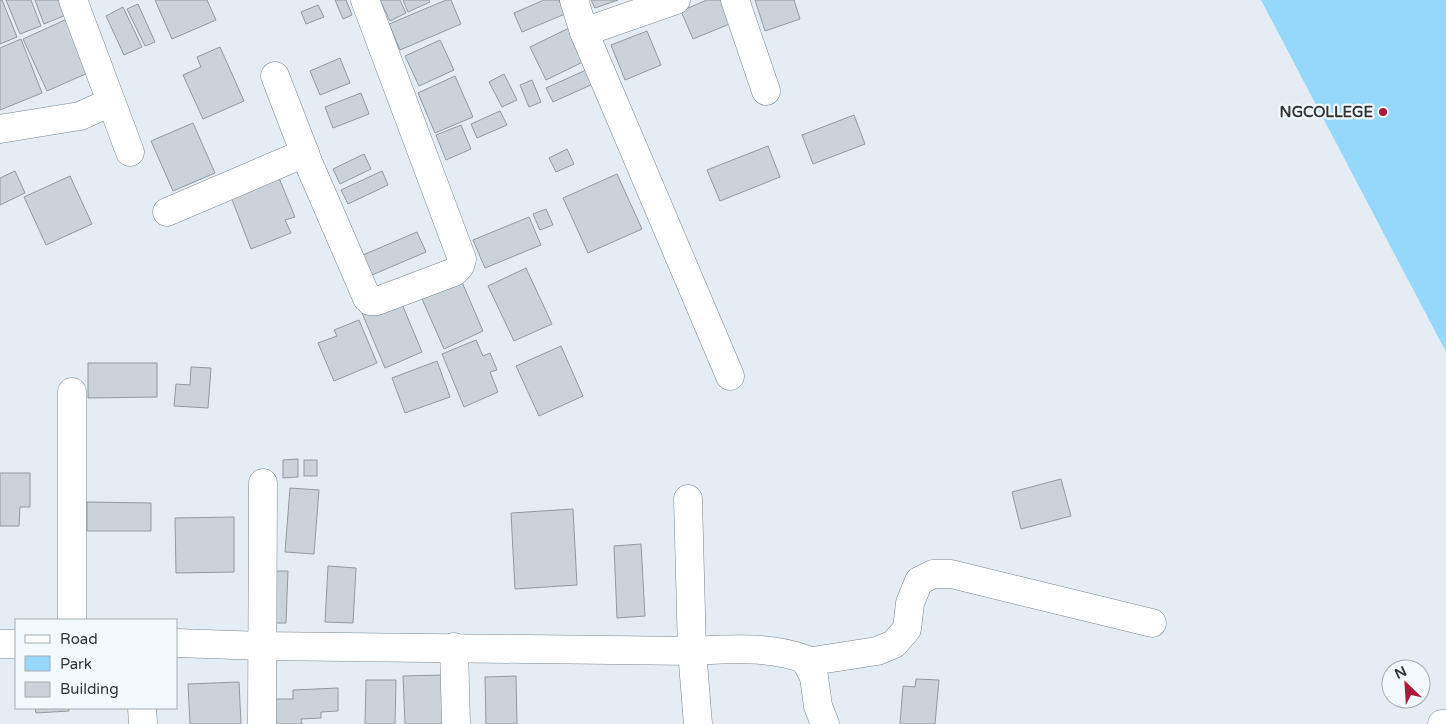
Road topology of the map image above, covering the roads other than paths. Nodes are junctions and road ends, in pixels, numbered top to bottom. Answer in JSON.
{"nodes":[{"id":1,"x":73,"y":0,"type":"edge"},
{"id":2,"x":365,"y":0,"type":"edge"},
{"id":3,"x":574,"y":0,"type":"edge"},
{"id":4,"x":676,"y":0,"type":"edge"},
{"id":5,"x":735,"y":0,"type":"edge"},
{"id":6,"x":584,"y":32,"type":"junction"},
{"id":7,"x":275,"y":76,"type":"dead end"},
{"id":8,"x":766,"y":91,"type":"dead end"},
{"id":9,"x":111,"y":102,"type":"junction"},
{"id":10,"x":0,"y":129,"type":"edge"},
{"id":11,"x":130,"y":152,"type":"dead end"},
{"id":12,"x":305,"y":153,"type":"junction"},
{"id":13,"x":167,"y":212,"type":"dead end"},
{"id":14,"x":730,"y":376,"type":"dead end"},
{"id":15,"x":72,"y":392,"type":"dead end"},
{"id":16,"x":263,"y":483,"type":"dead end"},
{"id":17,"x":688,"y":499,"type":"dead end"},
{"id":18,"x":72,"y":619,"type":"edge"},
{"id":19,"x":1152,"y":623,"type":"dead end"},
{"id":20,"x":178,"y":643,"type":"edge"},
{"id":21,"x":0,"y":644,"type":"edge"},
{"id":22,"x":15,"y":644,"type":"edge"},
{"id":23,"x":262,"y":646,"type":"junction"},
{"id":24,"x":454,"y":647,"type":"junction"},
{"id":25,"x":692,"y":651,"type":"junction"},
{"id":26,"x":806,"y":662,"type":"junction"},
{"id":27,"x":142,"y":709,"type":"edge"},
{"id":28,"x":143,"y":724,"type":"edge"},
{"id":29,"x":262,"y":724,"type":"edge"},
{"id":30,"x":456,"y":724,"type":"edge"},
{"id":31,"x":698,"y":724,"type":"edge"},
{"id":32,"x":825,"y":724,"type":"edge"}],
"edges":[{"from":1,"to":9,"type":"street"},
{"from":2,"to":12,"type":"street"},
{"from":3,"to":6,"type":"street"},
{"from":4,"to":6,"type":"street"},
{"from":5,"to":8,"type":"street"},
{"from":6,"to":14,"type":"street"},
{"from":7,"to":12,"type":"street"},
{"from":9,"to":10,"type":"street"},
{"from":9,"to":11,"type":"street"},
{"from":12,"to":13,"type":"street"},
{"from":15,"to":18,"type":"street"},
{"from":16,"to":23,"type":"street"},
{"from":17,"to":25,"type":"street"},
{"from":19,"to":26,"type":"street"},
{"from":20,"to":23,"type":"street"},
{"from":21,"to":22,"type":"street"},
{"from":23,"to":24,"type":"street"},
{"from":23,"to":29,"type":"street"},
{"from":24,"to":25,"type":"street"},
{"from":24,"to":30,"type":"street"},
{"from":25,"to":26,"type":"street"},
{"from":25,"to":31,"type":"street"},
{"from":26,"to":32,"type":"street"},
{"from":27,"to":28,"type":"street"}]}
